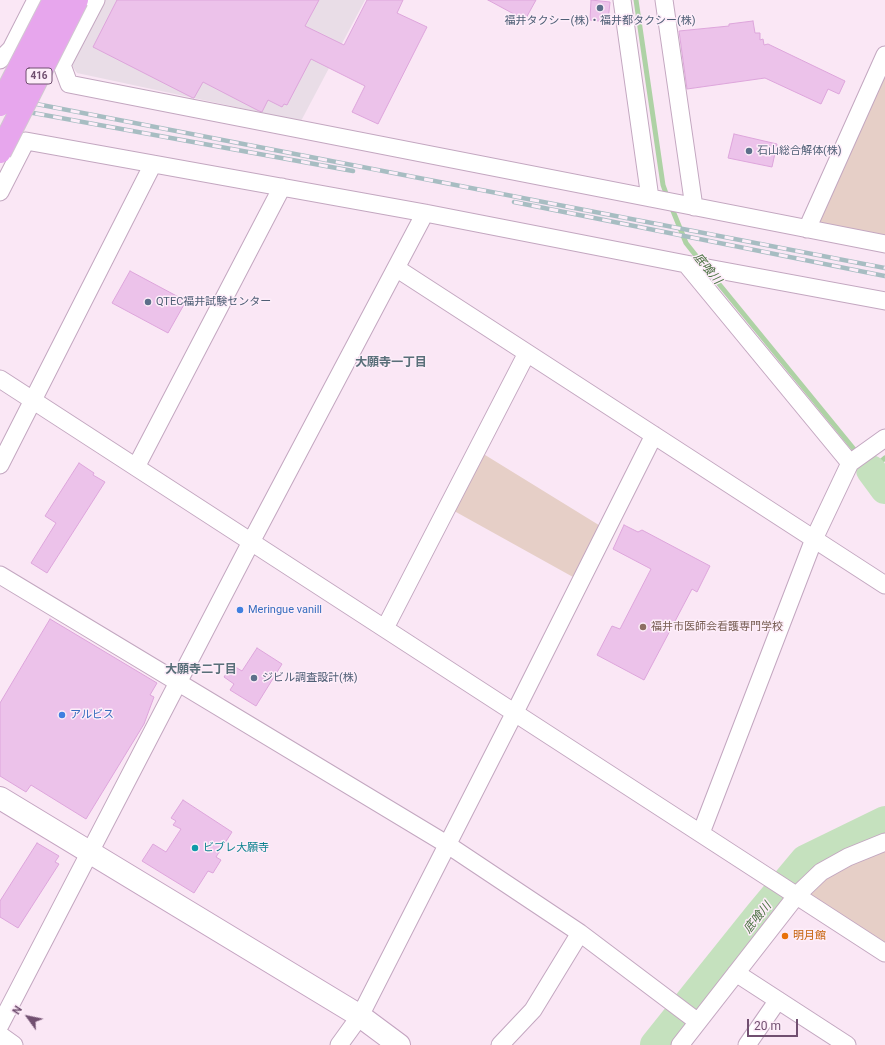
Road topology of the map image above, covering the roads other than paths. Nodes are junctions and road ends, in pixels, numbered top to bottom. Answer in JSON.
{"nodes":[{"id":1,"x":36,"y":0,"type":"edge"},
{"id":2,"x":54,"y":0,"type":"edge"},
{"id":3,"x":77,"y":0,"type":"edge"},
{"id":4,"x":96,"y":0,"type":"edge"},
{"id":5,"x":622,"y":0,"type":"edge"},
{"id":6,"x":664,"y":0,"type":"edge"},
{"id":7,"x":885,"y":54,"type":"edge"},
{"id":8,"x":5,"y":55,"type":"edge"},
{"id":9,"x":62,"y":65,"type":"junction"},
{"id":10,"x":0,"y":105,"type":"edge"},
{"id":11,"x":0,"y":143,"type":"edge"},
{"id":12,"x":22,"y":148,"type":"junction"},
{"id":13,"x":0,"y":152,"type":"edge"},
{"id":14,"x":153,"y":164,"type":"junction"},
{"id":15,"x":282,"y":187,"type":"junction"},
{"id":16,"x":0,"y":192,"type":"edge"},
{"id":17,"x":650,"y":198,"type":"junction"},
{"id":18,"x":694,"y":207,"type":"junction"},
{"id":19,"x":424,"y":213,"type":"junction"},
{"id":20,"x":807,"y":229,"type":"junction"},
{"id":21,"x":885,"y":244,"type":"edge"},
{"id":22,"x":686,"y":264,"type":"junction"},
{"id":23,"x":396,"y":268,"type":"junction"},
{"id":24,"x":885,"y":301,"type":"edge"},
{"id":25,"x":527,"y":353,"type":"junction"},
{"id":26,"x":0,"y":379,"type":"edge"},
{"id":27,"x":33,"y":400,"type":"junction"},
{"id":28,"x":654,"y":435,"type":"junction"},
{"id":29,"x":885,"y":438,"type":"edge"},
{"id":30,"x":850,"y":463,"type":"junction"},
{"id":31,"x":0,"y":465,"type":"edge"},
{"id":32,"x":136,"y":467,"type":"junction"},
{"id":33,"x":814,"y":539,"type":"junction"},
{"id":34,"x":251,"y":542,"type":"junction"},
{"id":35,"x":0,"y":576,"type":"edge"},
{"id":36,"x":885,"y":585,"type":"edge"},
{"id":37,"x":385,"y":628,"type":"junction"},
{"id":38,"x":178,"y":683,"type":"junction"},
{"id":39,"x":515,"y":712,"type":"junction"},
{"id":40,"x":0,"y":798,"type":"edge"},
{"id":41,"x":701,"y":833,"type":"junction"},
{"id":42,"x":885,"y":842,"type":"edge"},
{"id":43,"x":448,"y":845,"type":"junction"},
{"id":44,"x":90,"y":853,"type":"junction"},
{"id":45,"x":797,"y":895,"type":"junction"},
{"id":46,"x":580,"y":933,"type":"junction"},
{"id":47,"x":885,"y":953,"type":"edge"},
{"id":48,"x":736,"y":972,"type":"junction"},
{"id":49,"x":778,"y":1000,"type":"junction"},
{"id":50,"x":360,"y":1016,"type":"junction"},
{"id":51,"x":698,"y":1022,"type":"junction"},
{"id":52,"x":0,"y":1025,"type":"edge"},
{"id":53,"x":0,"y":1035,"type":"edge"},
{"id":54,"x":14,"y":1045,"type":"edge"},
{"id":55,"x":339,"y":1045,"type":"edge"},
{"id":56,"x":399,"y":1045,"type":"edge"},
{"id":57,"x":500,"y":1045,"type":"edge"},
{"id":58,"x":680,"y":1045,"type":"edge"},
{"id":59,"x":747,"y":1045,"type":"edge"},
{"id":60,"x":847,"y":1045,"type":"edge"}],
"edges":[{"from":1,"to":8,"type":"street"},
{"from":2,"to":10,"type":"highway","number":"416","bridge":true},
{"from":3,"to":13,"type":"highway","number":"416","bridge":true},
{"from":4,"to":9,"type":"street"},
{"from":5,"to":17,"type":"street"},
{"from":6,"to":18,"type":"street"},
{"from":7,"to":20,"type":"street"},
{"from":8,"to":9,"type":"street"},
{"from":9,"to":17,"type":"street"},
{"from":11,"to":12,"type":"street"},
{"from":12,"to":14,"type":"street"},
{"from":12,"to":16,"type":"street"},
{"from":14,"to":15,"type":"street"},
{"from":14,"to":27,"type":"street"},
{"from":15,"to":19,"type":"street"},
{"from":15,"to":32,"type":"street"},
{"from":17,"to":18,"type":"street"},
{"from":18,"to":20,"type":"street"},
{"from":19,"to":22,"type":"street"},
{"from":19,"to":23,"type":"street"},
{"from":20,"to":21,"type":"street"},
{"from":22,"to":24,"type":"street"},
{"from":22,"to":30,"type":"street"},
{"from":23,"to":25,"type":"street"},
{"from":23,"to":34,"type":"street"},
{"from":25,"to":28,"type":"street"},
{"from":25,"to":37,"type":"street"},
{"from":26,"to":27,"type":"street"},
{"from":27,"to":31,"type":"street"},
{"from":27,"to":32,"type":"street"},
{"from":28,"to":33,"type":"street"},
{"from":28,"to":39,"type":"street"},
{"from":29,"to":30,"type":"street"},
{"from":30,"to":33,"type":"street"},
{"from":32,"to":34,"type":"street"},
{"from":33,"to":36,"type":"street"},
{"from":33,"to":41,"type":"street"},
{"from":34,"to":37,"type":"street"},
{"from":34,"to":38,"type":"street"},
{"from":35,"to":38,"type":"street"},
{"from":37,"to":39,"type":"street"},
{"from":38,"to":43,"type":"street"},
{"from":38,"to":44,"type":"street"},
{"from":39,"to":41,"type":"street"},
{"from":39,"to":43,"type":"street"},
{"from":40,"to":44,"type":"street"},
{"from":41,"to":45,"type":"street"},
{"from":42,"to":45,"type":"street"},
{"from":43,"to":46,"type":"street"},
{"from":43,"to":50,"type":"street"},
{"from":44,"to":50,"type":"street"},
{"from":44,"to":52,"type":"street"},
{"from":45,"to":47,"type":"street"},
{"from":45,"to":48,"type":"street"},
{"from":46,"to":51,"type":"street"},
{"from":46,"to":57,"type":"street"},
{"from":48,"to":49,"type":"street"},
{"from":48,"to":51,"type":"street"},
{"from":49,"to":59,"type":"street"},
{"from":49,"to":60,"type":"street"},
{"from":50,"to":55,"type":"street"},
{"from":50,"to":56,"type":"street"},
{"from":51,"to":58,"type":"street"},
{"from":53,"to":54,"type":"street"}]}
